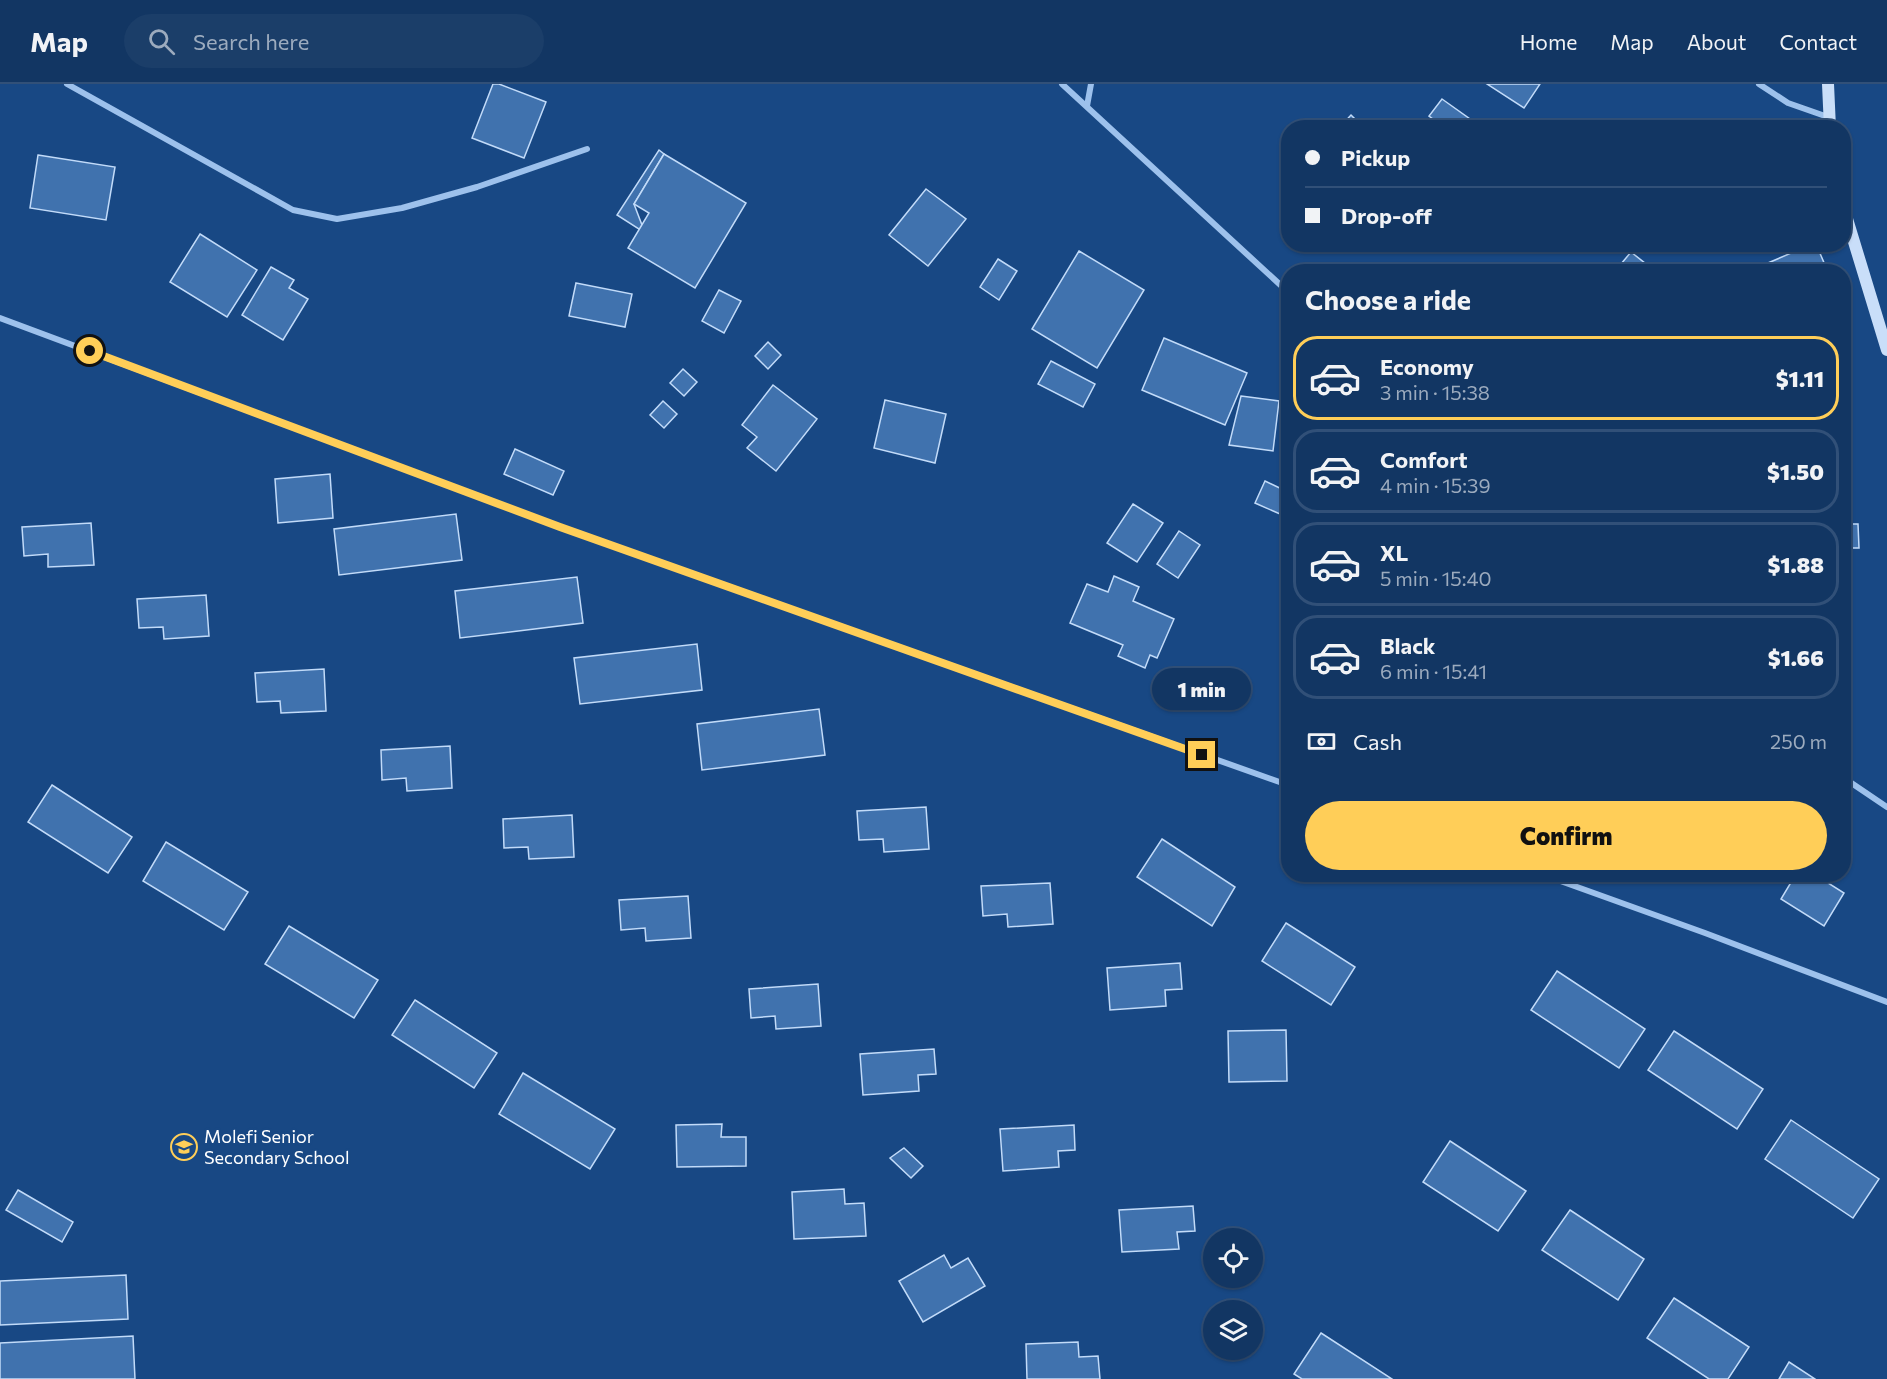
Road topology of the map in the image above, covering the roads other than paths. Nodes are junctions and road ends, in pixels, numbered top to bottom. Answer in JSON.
{"nodes":[{"id":1,"x":68,"y":84,"type":"edge"},
{"id":2,"x":1062,"y":84,"type":"edge"},
{"id":3,"x":1091,"y":84,"type":"edge"},
{"id":4,"x":1759,"y":84,"type":"edge"},
{"id":5,"x":1828,"y":84,"type":"edge"},
{"id":6,"x":1087,"y":106,"type":"junction"},
{"id":7,"x":1825,"y":120,"type":"edge"},
{"id":8,"x":1829,"y":120,"type":"edge"},
{"id":9,"x":587,"y":149,"type":"dead end"},
{"id":10,"x":1851,"y":232,"type":"edge"},
{"id":11,"x":1281,"y":286,"type":"edge"},
{"id":12,"x":0,"y":318,"type":"edge"},
{"id":13,"x":1887,"y":350,"type":"edge"},
{"id":14,"x":1281,"y":783,"type":"edge"},
{"id":15,"x":1851,"y":783,"type":"edge"},
{"id":16,"x":1887,"y":807,"type":"edge"},
{"id":17,"x":1562,"y":882,"type":"edge"},
{"id":18,"x":1887,"y":1002,"type":"edge"}],
"edges":[{"from":1,"to":9,"type":"street"},
{"from":2,"to":6,"type":"street"},
{"from":3,"to":6,"type":"street"},
{"from":4,"to":7,"type":"street"},
{"from":5,"to":8,"type":"street"},
{"from":6,"to":11,"type":"street"},
{"from":10,"to":13,"type":"street"},
{"from":12,"to":14,"type":"street"},
{"from":15,"to":16,"type":"street"},
{"from":17,"to":18,"type":"street"}]}
